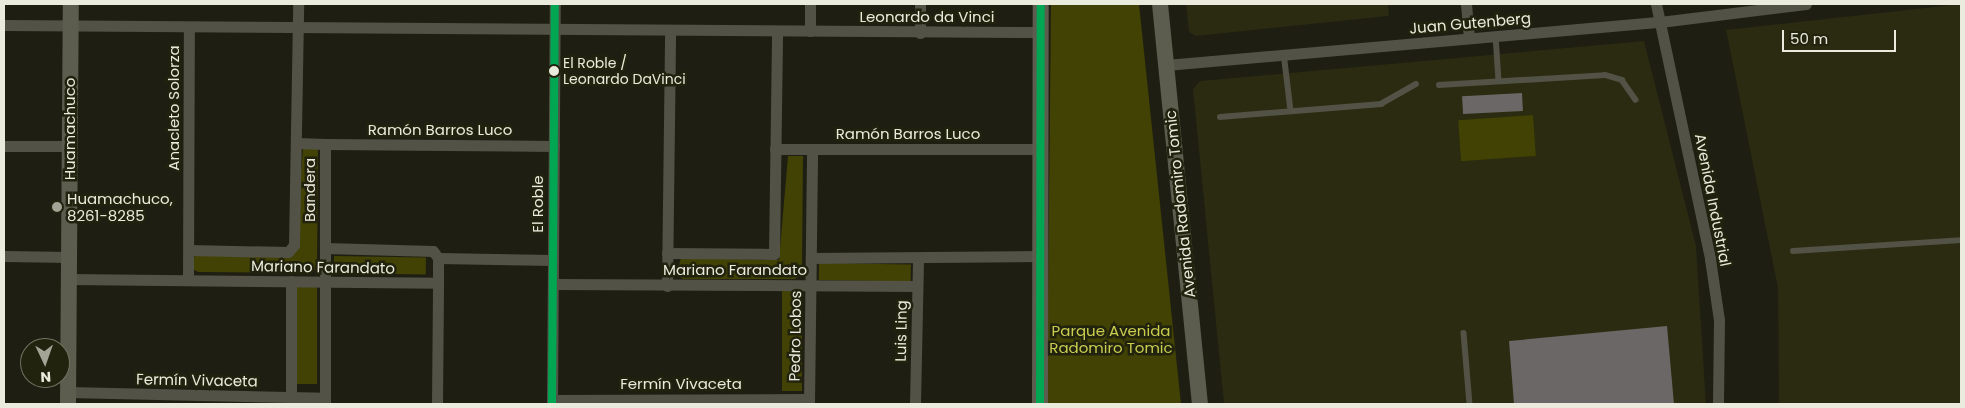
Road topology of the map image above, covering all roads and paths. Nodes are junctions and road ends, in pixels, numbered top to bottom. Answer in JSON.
{"nodes":[{"id":1,"x":71,"y":4,"type":"edge"},
{"id":2,"x":298,"y":4,"type":"edge"},
{"id":3,"x":555,"y":4,"type":"edge"},
{"id":4,"x":810,"y":4,"type":"edge"},
{"id":5,"x":920,"y":4,"type":"edge"},
{"id":6,"x":1041,"y":4,"type":"edge"},
{"id":7,"x":1160,"y":4,"type":"edge"},
{"id":8,"x":1466,"y":4,"type":"edge"},
{"id":9,"x":1656,"y":4,"type":"edge"},
{"id":10,"x":1806,"y":4,"type":"edge"},
{"id":11,"x":1660,"y":22,"type":"junction"},
{"id":12,"x":4,"y":25,"type":"edge"},
{"id":13,"x":71,"y":26,"type":"junction"},
{"id":14,"x":298,"y":26,"type":"junction"},
{"id":15,"x":189,"y":27,"type":"junction"},
{"id":16,"x":554,"y":30,"type":"junction"},
{"id":17,"x":670,"y":30,"type":"junction"},
{"id":18,"x":777,"y":31,"type":"junction"},
{"id":19,"x":810,"y":32,"type":"junction"},
{"id":20,"x":920,"y":32,"type":"junction"},
{"id":21,"x":1041,"y":32,"type":"junction"},
{"id":22,"x":1496,"y":36,"type":"junction"},
{"id":23,"x":1470,"y":38,"type":"junction"},
{"id":24,"x":1284,"y":54,"type":"junction"},
{"id":25,"x":1166,"y":65,"type":"junction"},
{"id":26,"x":1499,"y":81,"type":"junction"},
{"id":27,"x":1416,"y":84,"type":"dead end"},
{"id":28,"x":1438,"y":85,"type":"dead end"},
{"id":29,"x":1636,"y":100,"type":"dead end"},
{"id":30,"x":1291,"y":111,"type":"junction"},
{"id":31,"x":1220,"y":117,"type":"dead end"},
{"id":32,"x":296,"y":143,"type":"junction"},
{"id":33,"x":325,"y":144,"type":"junction"},
{"id":34,"x":4,"y":146,"type":"edge"},
{"id":35,"x":70,"y":146,"type":"junction"},
{"id":36,"x":554,"y":146,"type":"junction"},
{"id":37,"x":775,"y":148,"type":"junction"},
{"id":38,"x":812,"y":149,"type":"junction"},
{"id":39,"x":1040,"y":150,"type":"junction"},
{"id":40,"x":1961,"y":240,"type":"edge"},
{"id":41,"x":326,"y":248,"type":"junction"},
{"id":42,"x":189,"y":250,"type":"junction"},
{"id":43,"x":1793,"y":251,"type":"dead end"},
{"id":44,"x":667,"y":253,"type":"junction"},
{"id":45,"x":4,"y":256,"type":"edge"},
{"id":46,"x":1040,"y":256,"type":"junction"},
{"id":47,"x":69,"y":257,"type":"junction"},
{"id":48,"x":438,"y":258,"type":"junction"},
{"id":49,"x":811,"y":258,"type":"junction"},
{"id":50,"x":918,"y":258,"type":"junction"},
{"id":51,"x":553,"y":260,"type":"junction"},
{"id":52,"x":68,"y":279,"type":"junction"},
{"id":53,"x":188,"y":280,"type":"junction"},
{"id":54,"x":290,"y":281,"type":"junction"},
{"id":55,"x":324,"y":282,"type":"junction"},
{"id":56,"x":438,"y":283,"type":"junction"},
{"id":57,"x":553,"y":284,"type":"junction"},
{"id":58,"x":811,"y":285,"type":"junction"},
{"id":59,"x":667,"y":286,"type":"junction"},
{"id":60,"x":917,"y":286,"type":"junction"},
{"id":61,"x":1464,"y":333,"type":"dead end"},
{"id":62,"x":291,"y":397,"type":"junction"},
{"id":63,"x":68,"y":398,"type":"edge"},
{"id":64,"x":325,"y":401,"type":"edge"},
{"id":65,"x":552,"y":402,"type":"edge"},
{"id":66,"x":809,"y":402,"type":"edge"},
{"id":67,"x":436,"y":404,"type":"edge"},
{"id":68,"x":915,"y":404,"type":"edge"},
{"id":69,"x":1040,"y":404,"type":"edge"},
{"id":70,"x":1200,"y":404,"type":"edge"},
{"id":71,"x":1470,"y":404,"type":"edge"},
{"id":72,"x":1718,"y":404,"type":"edge"}],
"edges":[{"from":1,"to":13,"type":"street","name":"Huamachuco"},
{"from":2,"to":14,"type":"street","name":"Bandera"},
{"from":3,"to":16,"type":"street","name":"El Roble"},
{"from":4,"to":19,"type":"street"},
{"from":5,"to":20,"type":"street"},
{"from":6,"to":21,"type":"street"},
{"from":7,"to":25,"type":"street","name":"Avenida Radomiro Tomic"},
{"from":8,"to":23,"type":"street"},
{"from":9,"to":11,"type":"street","name":"Avenida Industrial"},
{"from":10,"to":11,"type":"street","name":"Juan Gutenberg"},
{"from":11,"to":22,"type":"street","name":"Juan Gutenberg"},
{"from":11,"to":72,"type":"street","name":"Avenida Industrial"},
{"from":12,"to":13,"type":"street","name":"Leonardo da Vinci"},
{"from":13,"to":15,"type":"street","name":"Leonardo da Vinci"},
{"from":13,"to":35,"type":"street","name":"Huamachuco"},
{"from":14,"to":15,"type":"street","name":"Leonardo da Vinci"},
{"from":14,"to":16,"type":"street","name":"Leonardo da Vinci"},
{"from":14,"to":32,"type":"street","name":"Bandera"},
{"from":15,"to":42,"type":"street","name":"Anacleto Solorza"},
{"from":16,"to":17,"type":"street","name":"Leonardo da Vinci"},
{"from":16,"to":36,"type":"street","name":"El Roble"},
{"from":17,"to":18,"type":"street","name":"Leonardo da Vinci"},
{"from":17,"to":44,"type":"street"},
{"from":18,"to":19,"type":"street","name":"Leonardo da Vinci"},
{"from":18,"to":37,"type":"street"},
{"from":19,"to":20,"type":"street","name":"Leonardo da Vinci"},
{"from":20,"to":21,"type":"street","name":"Leonardo da Vinci"},
{"from":21,"to":39,"type":"street"},
{"from":22,"to":23,"type":"street","name":"Juan Gutenberg"},
{"from":22,"to":26,"type":"lane"},
{"from":23,"to":24,"type":"street","name":"Juan Gutenberg"},
{"from":24,"to":25,"type":"street","name":"Juan Gutenberg"},
{"from":24,"to":30,"type":"lane"},
{"from":25,"to":70,"type":"street","name":"Avenida Radomiro Tomic"},
{"from":26,"to":28,"type":"lane"},
{"from":26,"to":29,"type":"lane"},
{"from":27,"to":30,"type":"lane"},
{"from":30,"to":31,"type":"lane"},
{"from":32,"to":33,"type":"street","name":"Bandera"},
{"from":32,"to":42,"type":"street"},
{"from":33,"to":36,"type":"street","name":"Ramón Barros Luco"},
{"from":33,"to":41,"type":"street","name":"Bandera"},
{"from":34,"to":35,"type":"street"},
{"from":35,"to":47,"type":"street","name":"Huamachuco"},
{"from":36,"to":51,"type":"street","name":"El Roble"},
{"from":37,"to":38,"type":"street","name":"Ramón Barros Luco"},
{"from":37,"to":44,"type":"street","name":"Mariano Farandato"},
{"from":38,"to":39,"type":"street","name":"Ramón Barros Luco"},
{"from":38,"to":49,"type":"street","name":"Pedro Lobos"},
{"from":39,"to":46,"type":"street"},
{"from":40,"to":43,"type":"lane"},
{"from":41,"to":48,"type":"street"},
{"from":41,"to":55,"type":"street","name":"Bandera"},
{"from":42,"to":53,"type":"street","name":"Anacleto Solorza"},
{"from":44,"to":59,"type":"street"},
{"from":45,"to":47,"type":"street"},
{"from":46,"to":50,"type":"street","name":"Mariano Farandato"},
{"from":46,"to":69,"type":"street"},
{"from":47,"to":52,"type":"street","name":"Huamachuco"},
{"from":48,"to":51,"type":"street"},
{"from":48,"to":56,"type":"street"},
{"from":49,"to":50,"type":"street","name":"Mariano Farandato"},
{"from":49,"to":58,"type":"street","name":"Pedro Lobos"},
{"from":50,"to":60,"type":"street","name":"Luis Ling"},
{"from":51,"to":57,"type":"street","name":"El Roble"},
{"from":52,"to":53,"type":"street","name":"Mariano Farandato"},
{"from":52,"to":63,"type":"street","name":"Huamachuco"},
{"from":53,"to":54,"type":"street","name":"Mariano Farandato"},
{"from":54,"to":55,"type":"street","name":"Mariano Farandato"},
{"from":54,"to":62,"type":"street"},
{"from":55,"to":56,"type":"street","name":"Mariano Farandato"},
{"from":55,"to":64,"type":"street","name":"Bandera"},
{"from":56,"to":67,"type":"street"},
{"from":57,"to":59,"type":"street","name":"Mariano Farandato"},
{"from":57,"to":65,"type":"street","name":"El Roble"},
{"from":58,"to":59,"type":"street","name":"Mariano Farandato"},
{"from":58,"to":60,"type":"street","name":"Mariano Farandato"},
{"from":58,"to":66,"type":"street","name":"Pedro Lobos"},
{"from":60,"to":68,"type":"street","name":"Luis Ling"},
{"from":61,"to":71,"type":"lane"},
{"from":62,"to":63,"type":"street","name":"Fermín Vivaceta"},
{"from":62,"to":64,"type":"street","name":"Fermín Vivaceta"},
{"from":65,"to":66,"type":"street","name":"Fermín Vivaceta"}]}
